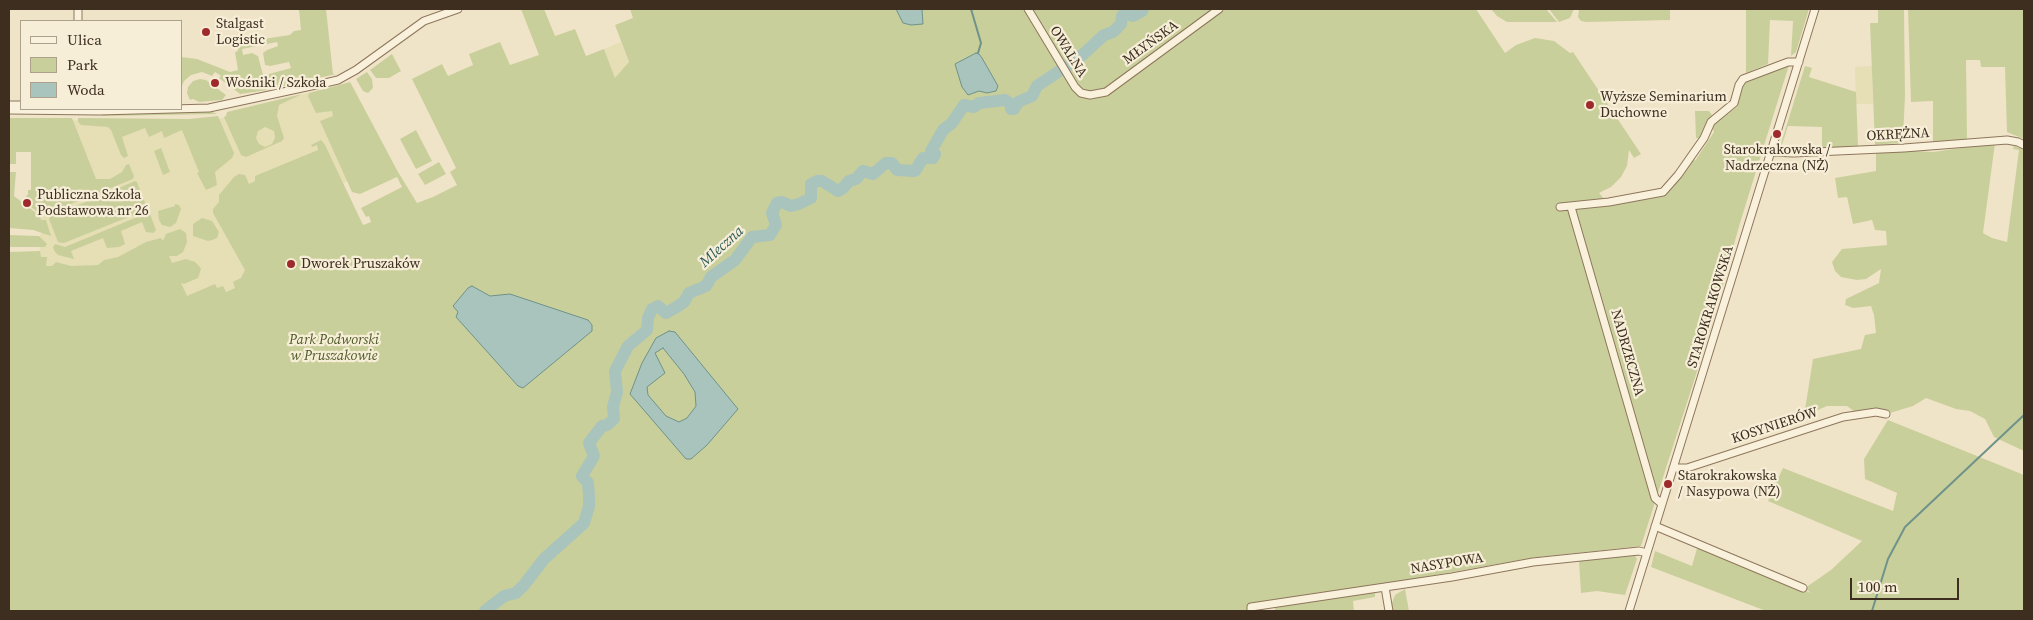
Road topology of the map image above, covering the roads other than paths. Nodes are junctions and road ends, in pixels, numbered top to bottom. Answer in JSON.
{"nodes":[{"id":1,"x":458,"y":9,"type":"edge"},
{"id":2,"x":1028,"y":9,"type":"edge"},
{"id":3,"x":1219,"y":9,"type":"edge"},
{"id":4,"x":1815,"y":9,"type":"edge"},
{"id":5,"x":1799,"y":62,"type":"junction"},
{"id":6,"x":1097,"y":95,"type":"joint"},
{"id":7,"x":182,"y":109,"type":"edge"},
{"id":8,"x":9,"y":110,"type":"edge"},
{"id":9,"x":75,"y":110,"type":"edge"},
{"id":10,"x":155,"y":110,"type":"edge"},
{"id":11,"x":2024,"y":145,"type":"edge"},
{"id":12,"x":1772,"y":152,"type":"junction"},
{"id":13,"x":1560,"y":207,"type":"dead end"},
{"id":14,"x":1570,"y":207,"type":"junction"},
{"id":15,"x":1886,"y":414,"type":"dead end"},
{"id":16,"x":1674,"y":468,"type":"junction"},
{"id":17,"x":1662,"y":504,"type":"junction"},
{"id":18,"x":1655,"y":526,"type":"junction"},
{"id":19,"x":1647,"y":553,"type":"junction"},
{"id":20,"x":1385,"y":587,"type":"junction"},
{"id":21,"x":1803,"y":588,"type":"dead end"},
{"id":22,"x":1251,"y":609,"type":"edge"},
{"id":23,"x":1388,"y":611,"type":"edge"},
{"id":24,"x":1629,"y":611,"type":"edge"}],
"edges":[{"from":1,"to":7,"type":"street"},
{"from":2,"to":6,"type":"street","name":"OWALNA"},
{"from":3,"to":6,"type":"street","name":"MŁYŃSKA"},
{"from":4,"to":5,"type":"street","name":"STAROKRAKOWSKA"},
{"from":5,"to":12,"type":"street","name":"STAROKRAKOWSKA"},
{"from":5,"to":14,"type":"street"},
{"from":8,"to":9,"type":"street"},
{"from":9,"to":10,"type":"street"},
{"from":11,"to":12,"type":"street","name":"OKRĘŻNA"},
{"from":12,"to":16,"type":"street","name":"STAROKRAKOWSKA"},
{"from":13,"to":14,"type":"street"},
{"from":14,"to":17,"type":"street","name":"NADRZECZNA"},
{"from":15,"to":16,"type":"street","name":"KOSYNIERÓW"},
{"from":16,"to":17,"type":"street","name":"STAROKRAKOWSKA"},
{"from":17,"to":18,"type":"street","name":"STAROKRAKOWSKA"},
{"from":18,"to":19,"type":"street","name":"STAROKRAKOWSKA"},
{"from":18,"to":21,"type":"street"},
{"from":19,"to":20,"type":"street","name":"NASYPOWA"},
{"from":19,"to":24,"type":"street","name":"STAROKRAKOWSKA"},
{"from":20,"to":22,"type":"street","name":"NASYPOWA"},
{"from":20,"to":23,"type":"street"}]}
